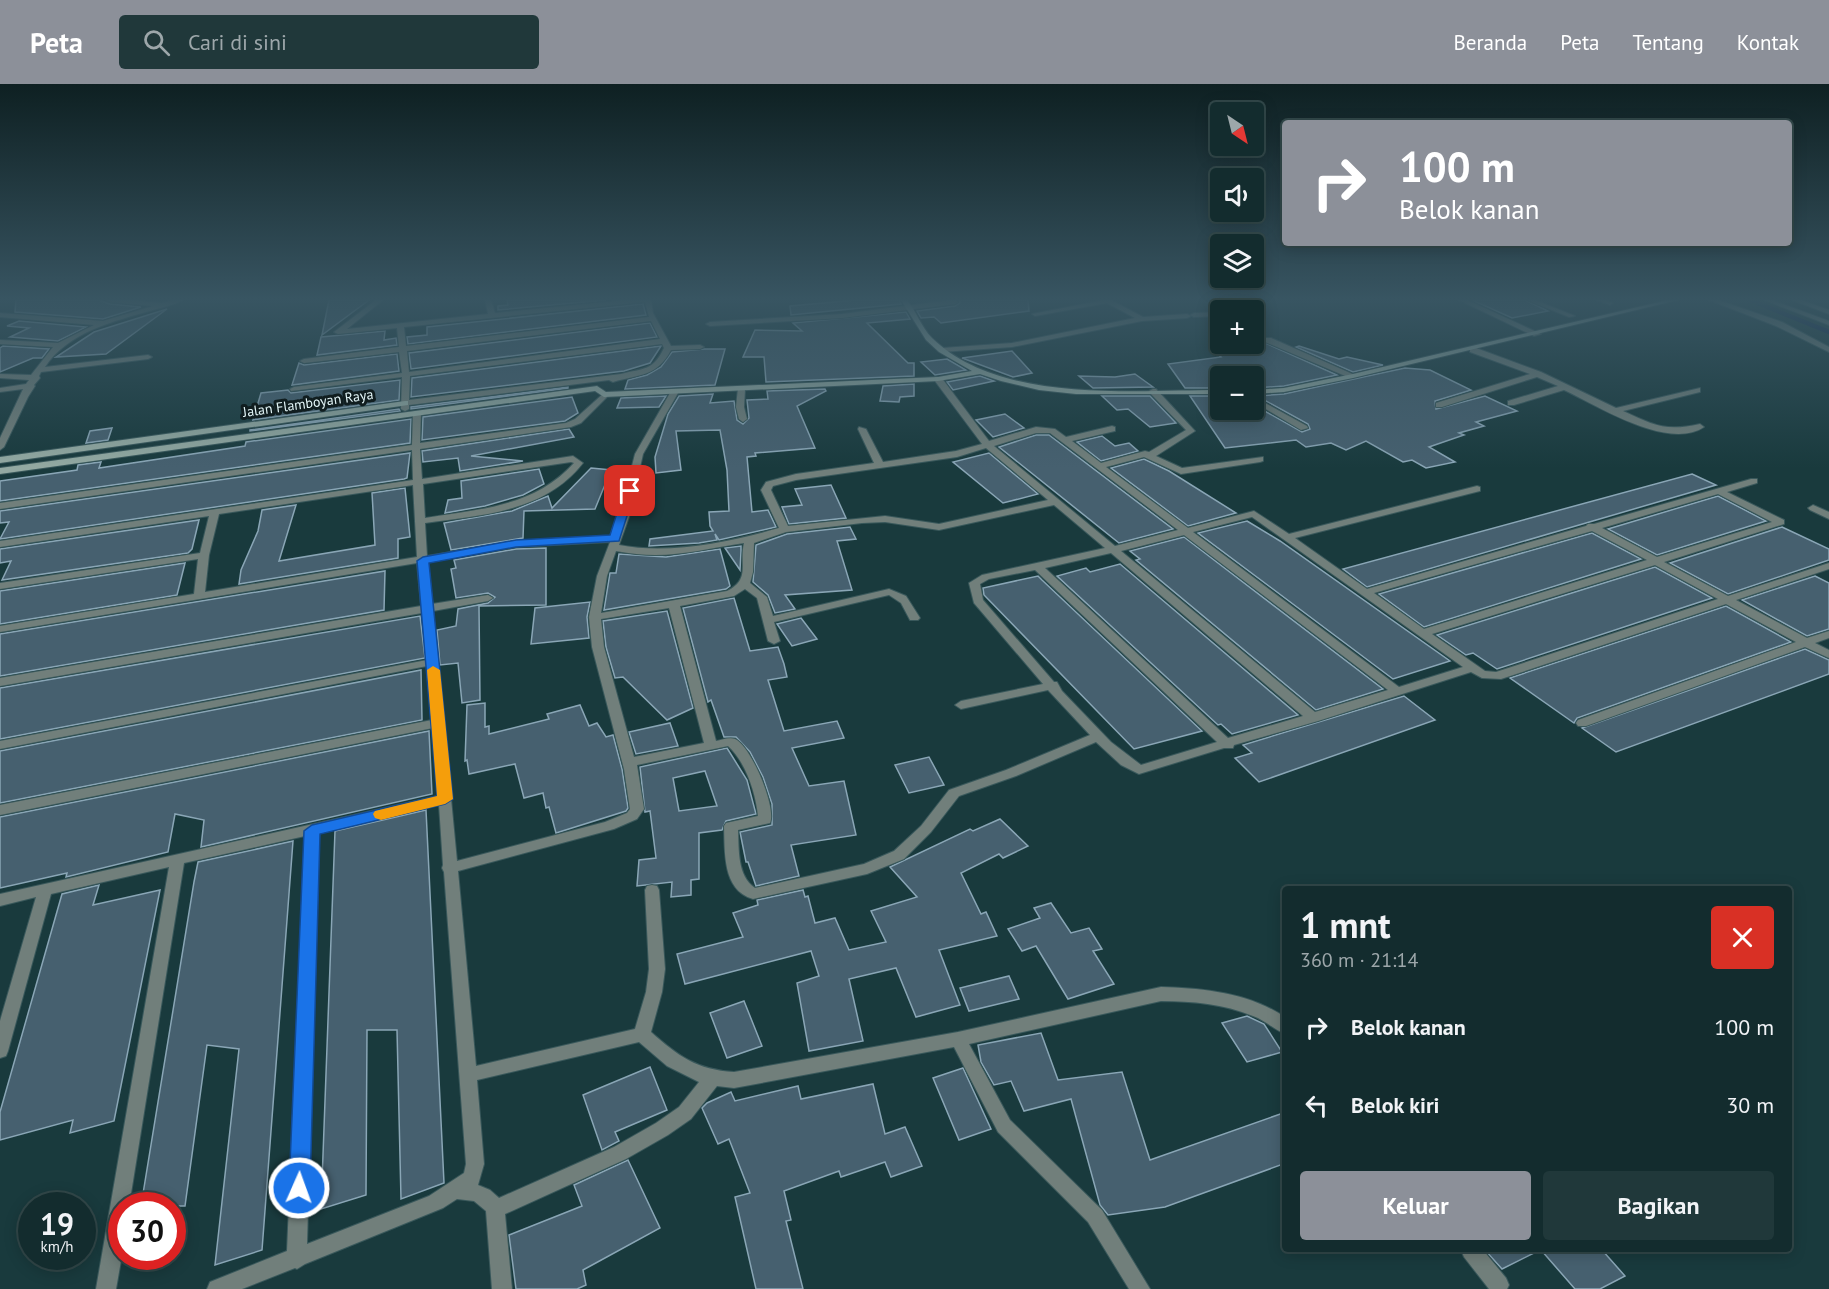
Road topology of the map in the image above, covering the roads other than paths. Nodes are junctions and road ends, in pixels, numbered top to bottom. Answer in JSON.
{"nodes":[{"id":1,"x":51,"y":356,"type":"edge"},
{"id":2,"x":347,"y":356,"type":"edge"},
{"id":3,"x":403,"y":356,"type":"edge"},
{"id":4,"x":569,"y":356,"type":"edge"},
{"id":5,"x":663,"y":356,"type":"edge"},
{"id":6,"x":951,"y":356,"type":"edge"},
{"id":7,"x":1306,"y":356,"type":"edge"},
{"id":8,"x":1444,"y":356,"type":"edge"},
{"id":9,"x":1490,"y":356,"type":"edge"},
{"id":10,"x":148,"y":357,"type":"dead end"},
{"id":11,"x":304,"y":362,"type":"dead end"},
{"id":12,"x":974,"y":371,"type":"junction"},
{"id":13,"x":1538,"y":374,"type":"junction"},
{"id":14,"x":406,"y":375,"type":"junction"},
{"id":15,"x":0,"y":376,"type":"edge"},
{"id":16,"x":620,"y":376,"type":"junction"},
{"id":17,"x":1353,"y":376,"type":"junction"},
{"id":18,"x":35,"y":378,"type":"junction"},
{"id":19,"x":938,"y":378,"type":"junction"},
{"id":20,"x":1564,"y":387,"type":"junction"},
{"id":21,"x":597,"y":388,"type":"junction"},
{"id":22,"x":294,"y":389,"type":"dead end"},
{"id":23,"x":0,"y":390,"type":"edge"},
{"id":24,"x":741,"y":390,"type":"junction"},
{"id":25,"x":1697,"y":390,"type":"dead end"},
{"id":26,"x":1153,"y":391,"type":"junction"},
{"id":27,"x":1264,"y":391,"type":"edge"},
{"id":28,"x":1210,"y":392,"type":"edge"},
{"id":29,"x":674,"y":393,"type":"junction"},
{"id":30,"x":604,"y":395,"type":"junction"},
{"id":31,"x":1511,"y":403,"type":"dead end"},
{"id":32,"x":405,"y":404,"type":"junction"},
{"id":33,"x":1264,"y":405,"type":"edge"},
{"id":34,"x":1439,"y":405,"type":"dead end"},
{"id":35,"x":1615,"y":411,"type":"junction"},
{"id":36,"x":417,"y":414,"type":"junction"},
{"id":37,"x":406,"y":415,"type":"junction"},
{"id":38,"x":743,"y":419,"type":"dead end"},
{"id":39,"x":1700,"y":426,"type":"dead end"},
{"id":40,"x":1304,"y":428,"type":"dead end"},
{"id":41,"x":862,"y":429,"type":"dead end"},
{"id":42,"x":1112,"y":429,"type":"dead end"},
{"id":43,"x":1065,"y":440,"type":"junction"},
{"id":44,"x":987,"y":444,"type":"junction"},
{"id":45,"x":0,"y":447,"type":"edge"},
{"id":46,"x":416,"y":447,"type":"junction"},
{"id":47,"x":1151,"y":455,"type":"junction"},
{"id":48,"x":0,"y":459,"type":"edge"},
{"id":49,"x":1260,"y":459,"type":"dead end"},
{"id":50,"x":880,"y":466,"type":"junction"},
{"id":51,"x":1098,"y":466,"type":"junction"},
{"id":52,"x":0,"y":471,"type":"edge"},
{"id":53,"x":1754,"y":481,"type":"dead end"},
{"id":54,"x":417,"y":482,"type":"junction"},
{"id":55,"x":1477,"y":489,"type":"dead end"},
{"id":56,"x":1718,"y":491,"type":"junction"},
{"id":57,"x":1054,"y":502,"type":"junction"},
{"id":58,"x":0,"y":506,"type":"edge"},
{"id":59,"x":1813,"y":508,"type":"dead end"},
{"id":60,"x":215,"y":513,"type":"junction"},
{"id":61,"x":1829,"y":516,"type":"edge"},
{"id":62,"x":422,"y":521,"type":"junction"},
{"id":63,"x":1591,"y":526,"type":"junction"},
{"id":64,"x":785,"y":529,"type":"junction"},
{"id":65,"x":1184,"y":530,"type":"junction"},
{"id":66,"x":1288,"y":537,"type":"junction"},
{"id":67,"x":755,"y":538,"type":"junction"},
{"id":68,"x":613,"y":543,"type":"junction"},
{"id":69,"x":0,"y":544,"type":"edge"},
{"id":70,"x":1112,"y":549,"type":"junction"},
{"id":71,"x":204,"y":555,"type":"junction"},
{"id":72,"x":423,"y":561,"type":"junction"},
{"id":73,"x":1655,"y":562,"type":"junction"},
{"id":74,"x":1829,"y":566,"type":"edge"},
{"id":75,"x":1038,"y":567,"type":"junction"},
{"id":76,"x":746,"y":584,"type":"junction"},
{"id":77,"x":0,"y":586,"type":"edge"},
{"id":78,"x":1367,"y":592,"type":"junction"},
{"id":79,"x":199,"y":595,"type":"junction"},
{"id":80,"x":488,"y":598,"type":"dead end"},
{"id":81,"x":1726,"y":600,"type":"junction"},
{"id":82,"x":674,"y":604,"type":"junction"},
{"id":83,"x":427,"y":607,"type":"junction"},
{"id":84,"x":595,"y":617,"type":"junction"},
{"id":85,"x":914,"y":618,"type":"dead end"},
{"id":86,"x":768,"y":620,"type":"junction"},
{"id":87,"x":0,"y":629,"type":"edge"},
{"id":88,"x":1424,"y":633,"type":"junction"},
{"id":89,"x":1829,"y":633,"type":"edge"},
{"id":90,"x":774,"y":640,"type":"dead end"},
{"id":91,"x":1805,"y":642,"type":"junction"},
{"id":92,"x":1829,"y":655,"type":"edge"},
{"id":93,"x":432,"y":662,"type":"junction"},
{"id":94,"x":1472,"y":668,"type":"junction"},
{"id":95,"x":0,"y":682,"type":"edge"},
{"id":96,"x":1053,"y":685,"type":"junction"},
{"id":97,"x":1397,"y":691,"type":"junction"},
{"id":98,"x":962,"y":705,"type":"dead end"},
{"id":99,"x":1314,"y":718,"type":"junction"},
{"id":100,"x":440,"y":723,"type":"junction"},
{"id":101,"x":1582,"y":723,"type":"dead end"},
{"id":102,"x":1099,"y":736,"type":"junction"},
{"id":103,"x":0,"y":745,"type":"edge"},
{"id":104,"x":1228,"y":745,"type":"junction"},
{"id":105,"x":711,"y":746,"type":"junction"},
{"id":106,"x":628,"y":763,"type":"junction"},
{"id":107,"x":445,"y":799,"type":"junction"},
{"id":108,"x":0,"y":810,"type":"edge"},
{"id":109,"x":312,"y":831,"type":"junction"},
{"id":110,"x":177,"y":860,"type":"junction"},
{"id":111,"x":449,"y":868,"type":"junction"},
{"id":112,"x":45,"y":890,"type":"junction"},
{"id":113,"x":652,"y":890,"type":"dead end"},
{"id":114,"x":0,"y":900,"type":"edge"},
{"id":115,"x":1282,"y":1024,"type":"edge"},
{"id":116,"x":642,"y":1034,"type":"junction"},
{"id":117,"x":958,"y":1039,"type":"junction"},
{"id":118,"x":0,"y":1051,"type":"edge"},
{"id":119,"x":468,"y":1075,"type":"junction"},
{"id":120,"x":711,"y":1080,"type":"junction"},
{"id":121,"x":457,"y":1190,"type":"junction"},
{"id":122,"x":495,"y":1209,"type":"junction"},
{"id":123,"x":1473,"y":1252,"type":"edge"},
{"id":124,"x":297,"y":1259,"type":"junction"},
{"id":125,"x":1499,"y":1285,"type":"dead end"},
{"id":126,"x":106,"y":1289,"type":"edge"},
{"id":127,"x":217,"y":1289,"type":"edge"},
{"id":128,"x":502,"y":1289,"type":"edge"},
{"id":129,"x":1140,"y":1289,"type":"edge"}],
"edges":[{"from":1,"to":18,"type":"street"},
{"from":2,"to":11,"type":"street"},
{"from":3,"to":14,"type":"street"},
{"from":4,"to":14,"type":"street"},
{"from":5,"to":16,"type":"street"},
{"from":6,"to":12,"type":"street"},
{"from":7,"to":17,"type":"street"},
{"from":8,"to":17,"type":"street"},
{"from":9,"to":13,"type":"street"},
{"from":10,"to":18,"type":"street"},
{"from":12,"to":19,"type":"street"},
{"from":12,"to":26,"type":"street"},
{"from":13,"to":20,"type":"street"},
{"from":13,"to":34,"type":"street"},
{"from":14,"to":22,"type":"street"},
{"from":14,"to":32,"type":"street"},
{"from":15,"to":18,"type":"street"},
{"from":16,"to":21,"type":"street"},
{"from":16,"to":32,"type":"street","name":"Jalan Flamboyan Raya"},
{"from":17,"to":27,"type":"street"},
{"from":18,"to":23,"type":"street"},
{"from":18,"to":45,"type":"street"},
{"from":19,"to":24,"type":"street"},
{"from":19,"to":44,"type":"street"},
{"from":20,"to":31,"type":"street"},
{"from":20,"to":35,"type":"street"},
{"from":21,"to":30,"type":"street"},
{"from":21,"to":36,"type":"street","name":"Jalan Flamboyan Raya"},
{"from":24,"to":29,"type":"street"},
{"from":24,"to":38,"type":"street"},
{"from":25,"to":35,"type":"street"},
{"from":26,"to":28,"type":"street"},
{"from":26,"to":47,"type":"street"},
{"from":29,"to":30,"type":"street"},
{"from":29,"to":68,"type":"street"},
{"from":30,"to":46,"type":"street"},
{"from":32,"to":37,"type":"street"},
{"from":32,"to":48,"type":"street","name":"Jalan Flamboyan Raya"},
{"from":33,"to":40,"type":"street"},
{"from":35,"to":39,"type":"street"},
{"from":36,"to":37,"type":"street","name":"Jalan Flamboyan Raya"},
{"from":36,"to":46,"type":"street"},
{"from":37,"to":52,"type":"street","name":"Jalan Flamboyan Raya"},
{"from":41,"to":50,"type":"street"},
{"from":42,"to":43,"type":"street"},
{"from":43,"to":44,"type":"street"},
{"from":43,"to":51,"type":"street"},
{"from":44,"to":50,"type":"street"},
{"from":44,"to":57,"type":"street"},
{"from":46,"to":54,"type":"street"},
{"from":46,"to":58,"type":"street"},
{"from":47,"to":49,"type":"street"},
{"from":47,"to":51,"type":"street"},
{"from":50,"to":64,"type":"street"},
{"from":51,"to":65,"type":"street"},
{"from":53,"to":56,"type":"street"},
{"from":54,"to":60,"type":"street"},
{"from":54,"to":62,"type":"street"},
{"from":54,"to":62,"type":"street"},
{"from":55,"to":66,"type":"street"},
{"from":56,"to":63,"type":"street"},
{"from":56,"to":73,"type":"street"},
{"from":57,"to":64,"type":"street"},
{"from":57,"to":70,"type":"street"},
{"from":59,"to":61,"type":"street"},
{"from":60,"to":69,"type":"street"},
{"from":60,"to":71,"type":"street"},
{"from":62,"to":72,"type":"street"},
{"from":63,"to":73,"type":"street"},
{"from":63,"to":78,"type":"street"},
{"from":64,"to":67,"type":"street"},
{"from":65,"to":66,"type":"street"},
{"from":65,"to":70,"type":"street"},
{"from":65,"to":97,"type":"street"},
{"from":66,"to":78,"type":"street"},
{"from":67,"to":68,"type":"street"},
{"from":67,"to":76,"type":"street"},
{"from":68,"to":72,"type":"street"},
{"from":68,"to":84,"type":"street"},
{"from":70,"to":75,"type":"street"},
{"from":70,"to":99,"type":"street"},
{"from":71,"to":77,"type":"street"},
{"from":71,"to":79,"type":"street"},
{"from":72,"to":79,"type":"street"},
{"from":72,"to":83,"type":"street"},
{"from":73,"to":81,"type":"street"},
{"from":73,"to":88,"type":"street"},
{"from":74,"to":81,"type":"street"},
{"from":75,"to":96,"type":"street"},
{"from":75,"to":104,"type":"street"},
{"from":76,"to":82,"type":"street"},
{"from":76,"to":86,"type":"street"},
{"from":78,"to":88,"type":"street"},
{"from":79,"to":87,"type":"street"},
{"from":80,"to":83,"type":"street"},
{"from":81,"to":91,"type":"street"},
{"from":81,"to":94,"type":"street"},
{"from":82,"to":84,"type":"street"},
{"from":82,"to":105,"type":"street"},
{"from":83,"to":93,"type":"street"},
{"from":83,"to":95,"type":"street"},
{"from":84,"to":106,"type":"street"},
{"from":85,"to":86,"type":"street"},
{"from":86,"to":90,"type":"street"},
{"from":88,"to":94,"type":"street"},
{"from":89,"to":91,"type":"street"},
{"from":91,"to":92,"type":"street"},
{"from":91,"to":101,"type":"street"},
{"from":93,"to":100,"type":"street"},
{"from":93,"to":103,"type":"street"},
{"from":94,"to":97,"type":"street"},
{"from":96,"to":98,"type":"street"},
{"from":96,"to":102,"type":"street"},
{"from":97,"to":99,"type":"street"},
{"from":99,"to":104,"type":"street"},
{"from":100,"to":107,"type":"street"},
{"from":100,"to":108,"type":"street"},
{"from":102,"to":104,"type":"street"},
{"from":102,"to":105,"type":"street"},
{"from":105,"to":106,"type":"street"},
{"from":106,"to":111,"type":"street"},
{"from":107,"to":109,"type":"street"},
{"from":107,"to":111,"type":"street"},
{"from":109,"to":110,"type":"street"},
{"from":109,"to":124,"type":"street"},
{"from":110,"to":112,"type":"street"},
{"from":110,"to":126,"type":"street"},
{"from":111,"to":119,"type":"street"},
{"from":112,"to":114,"type":"street"},
{"from":112,"to":118,"type":"street"},
{"from":113,"to":116,"type":"street"},
{"from":115,"to":117,"type":"street"},
{"from":116,"to":119,"type":"street"},
{"from":116,"to":120,"type":"street"},
{"from":117,"to":120,"type":"street"},
{"from":117,"to":129,"type":"street"},
{"from":119,"to":121,"type":"street"},
{"from":120,"to":122,"type":"street"},
{"from":121,"to":122,"type":"street"},
{"from":121,"to":124,"type":"street"},
{"from":122,"to":128,"type":"street"},
{"from":123,"to":125,"type":"street"},
{"from":124,"to":127,"type":"street"}]}
